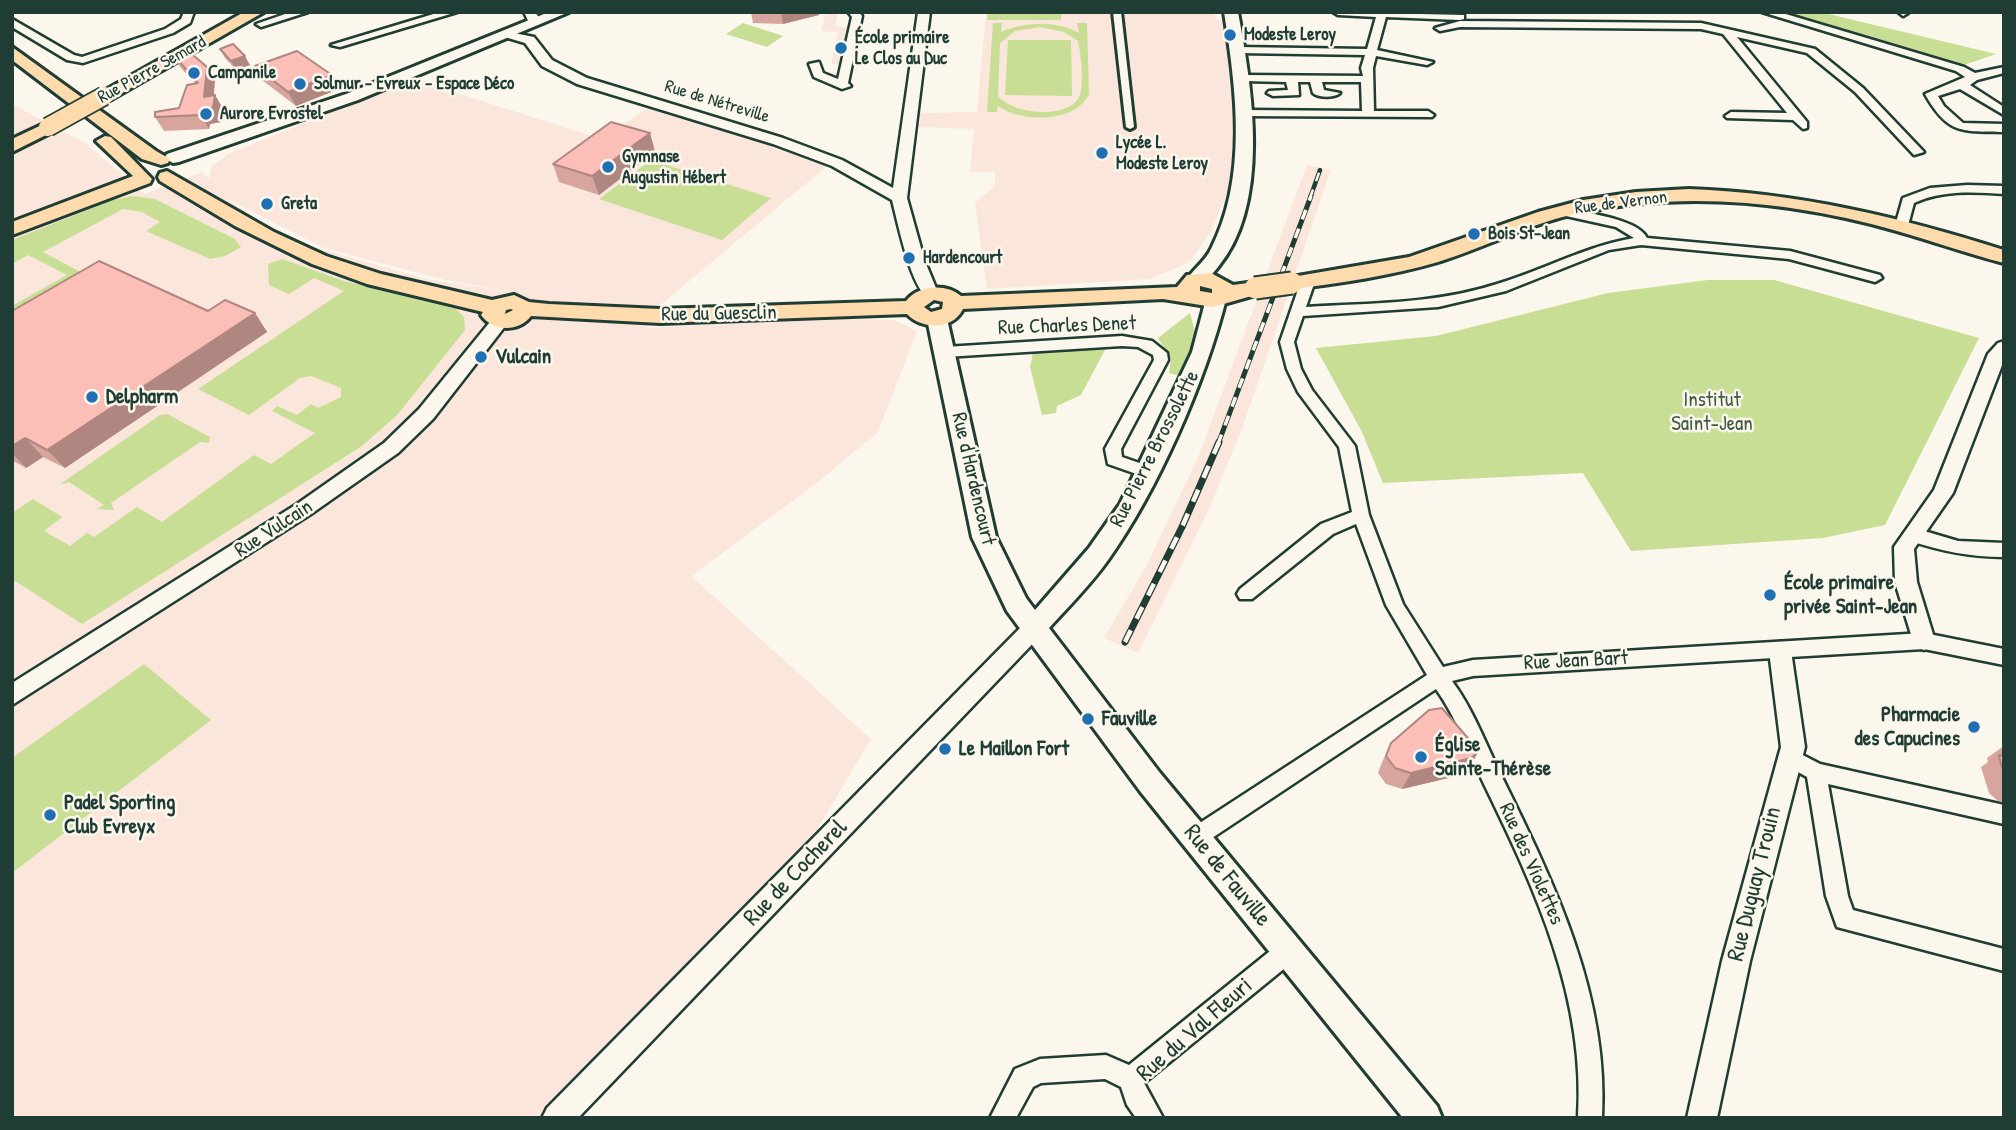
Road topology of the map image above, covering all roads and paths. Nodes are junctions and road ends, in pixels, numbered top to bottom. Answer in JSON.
{"nodes":[{"id":1,"x":189,"y":12,"type":"edge"},
{"id":2,"x":303,"y":12,"type":"edge"},
{"id":3,"x":452,"y":12,"type":"edge"},
{"id":4,"x":562,"y":12,"type":"edge"},
{"id":5,"x":853,"y":12,"type":"edge"},
{"id":6,"x":924,"y":12,"type":"edge"},
{"id":7,"x":1117,"y":12,"type":"edge"},
{"id":8,"x":1231,"y":12,"type":"edge"},
{"id":9,"x":1338,"y":12,"type":"edge"},
{"id":10,"x":1678,"y":12,"type":"edge"},
{"id":11,"x":1768,"y":12,"type":"edge"},
{"id":12,"x":1382,"y":13,"type":"edge"},
{"id":13,"x":1569,"y":15,"type":"edge"},
{"id":14,"x":258,"y":18,"type":"edge"},
{"id":15,"x":532,"y":18,"type":"edge"},
{"id":16,"x":12,"y":22,"type":"edge"},
{"id":17,"x":1585,"y":24,"type":"junction"},
{"id":18,"x":1440,"y":28,"type":"dead end"},
{"id":19,"x":1727,"y":32,"type":"junction"},
{"id":20,"x":504,"y":35,"type":"junction"},
{"id":21,"x":529,"y":40,"type":"junction"},
{"id":22,"x":336,"y":45,"type":"dead end"},
{"id":23,"x":1238,"y":50,"type":"junction"},
{"id":24,"x":12,"y":52,"type":"edge"},
{"id":25,"x":1372,"y":52,"type":"junction"},
{"id":26,"x":1427,"y":62,"type":"dead end"},
{"id":27,"x":815,"y":64,"type":"dead end"},
{"id":28,"x":2004,"y":70,"type":"edge"},
{"id":29,"x":14,"y":72,"type":"edge"},
{"id":30,"x":1973,"y":77,"type":"junction"},
{"id":31,"x":1242,"y":78,"type":"junction"},
{"id":32,"x":1292,"y":79,"type":"junction"},
{"id":33,"x":1315,"y":79,"type":"junction"},
{"id":34,"x":1367,"y":79,"type":"junction"},
{"id":35,"x":1962,"y":85,"type":"junction"},
{"id":36,"x":1273,"y":93,"type":"dead end"},
{"id":37,"x":1334,"y":93,"type":"dead end"},
{"id":38,"x":80,"y":102,"type":"junction"},
{"id":39,"x":2004,"y":112,"type":"edge"},
{"id":40,"x":1246,"y":114,"type":"junction"},
{"id":41,"x":1368,"y":114,"type":"junction"},
{"id":42,"x":1428,"y":115,"type":"dead end"},
{"id":43,"x":1731,"y":116,"type":"dead end"},
{"id":44,"x":1130,"y":127,"type":"dead end"},
{"id":45,"x":2004,"y":128,"type":"edge"},
{"id":46,"x":12,"y":148,"type":"edge"},
{"id":47,"x":1918,"y":152,"type":"dead end"},
{"id":48,"x":170,"y":165,"type":"junction"},
{"id":49,"x":141,"y":175,"type":"junction"},
{"id":50,"x":2004,"y":190,"type":"edge"},
{"id":51,"x":900,"y":198,"type":"junction"},
{"id":52,"x":1562,"y":211,"type":"junction"},
{"id":53,"x":1902,"y":226,"type":"junction"},
{"id":54,"x":12,"y":229,"type":"edge"},
{"id":55,"x":1642,"y":241,"type":"junction"},
{"id":56,"x":2004,"y":257,"type":"edge"},
{"id":57,"x":1875,"y":278,"type":"dead end"},
{"id":58,"x":1300,"y":282,"type":"junction"},
{"id":59,"x":1214,"y":287,"type":"junction"},
{"id":60,"x":1163,"y":292,"type":"joint"},
{"id":61,"x":922,"y":300,"type":"junction"},
{"id":62,"x":955,"y":303,"type":"junction"},
{"id":63,"x":524,"y":308,"type":"joint"},
{"id":64,"x":1296,"y":312,"type":"junction"},
{"id":65,"x":497,"y":315,"type":"junction"},
{"id":66,"x":937,"y":319,"type":"junction"},
{"id":67,"x":2004,"y":347,"type":"edge"},
{"id":68,"x":944,"y":352,"type":"junction"},
{"id":69,"x":1148,"y":472,"type":"junction"},
{"id":70,"x":1361,"y":515,"type":"junction"},
{"id":71,"x":1914,"y":535,"type":"junction"},
{"id":72,"x":2004,"y":550,"type":"edge"},
{"id":73,"x":1246,"y":594,"type":"dead end"},
{"id":74,"x":1034,"y":628,"type":"junction"},
{"id":75,"x":1924,"y":641,"type":"junction"},
{"id":76,"x":1780,"y":651,"type":"junction"},
{"id":77,"x":2004,"y":657,"type":"edge"},
{"id":78,"x":1440,"y":677,"type":"junction"},
{"id":79,"x":12,"y":695,"type":"edge"},
{"id":80,"x":1789,"y":757,"type":"junction"},
{"id":81,"x":1816,"y":772,"type":"junction"},
{"id":82,"x":2004,"y":816,"type":"edge"},
{"id":83,"x":1196,"y":837,"type":"junction"},
{"id":84,"x":1288,"y":951,"type":"junction"},
{"id":85,"x":2004,"y":960,"type":"edge"},
{"id":86,"x":1131,"y":1079,"type":"junction"},
{"id":87,"x":1706,"y":1116,"type":"edge"},
{"id":88,"x":557,"y":1118,"type":"edge"},
{"id":89,"x":1002,"y":1118,"type":"edge"},
{"id":90,"x":1151,"y":1118,"type":"edge"},
{"id":91,"x":1425,"y":1118,"type":"edge"},
{"id":92,"x":1590,"y":1118,"type":"edge"}],
"edges":[{"from":1,"to":16,"type":"street"},
{"from":2,"to":14,"type":"street"},
{"from":3,"to":22,"type":"street"},
{"from":4,"to":15,"type":"main road"},
{"from":5,"to":27,"type":"street"},
{"from":6,"to":51,"type":"street"},
{"from":7,"to":44,"type":"street"},
{"from":8,"to":23,"type":"main road","name":"Rue Pierre Brossolette"},
{"from":9,"to":12,"type":"street"},
{"from":10,"to":13,"type":"street"},
{"from":11,"to":30,"type":"street"},
{"from":12,"to":13,"type":"street"},
{"from":12,"to":25,"type":"street"},
{"from":13,"to":17,"type":"street"},
{"from":14,"to":46,"type":"main road","name":"Rue Pierre Semard","bridge":true},
{"from":15,"to":20,"type":"main road"},
{"from":15,"to":21,"type":"street"},
{"from":17,"to":18,"type":"street"},
{"from":17,"to":19,"type":"street"},
{"from":19,"to":43,"type":"street"},
{"from":19,"to":47,"type":"street"},
{"from":20,"to":21,"type":"street"},
{"from":20,"to":48,"type":"main road"},
{"from":21,"to":51,"type":"street","name":"Rue de Nétreville"},
{"from":23,"to":25,"type":"street"},
{"from":23,"to":31,"type":"main road","name":"Rue Pierre Brossolette"},
{"from":24,"to":38,"type":"main road"},
{"from":25,"to":26,"type":"street"},
{"from":25,"to":34,"type":"street"},
{"from":28,"to":30,"type":"street"},
{"from":29,"to":38,"type":"main road"},
{"from":29,"to":49,"type":"main road"},
{"from":30,"to":35,"type":"street"},
{"from":31,"to":32,"type":"street"},
{"from":31,"to":40,"type":"main road","name":"Rue Pierre Brossolette"},
{"from":32,"to":33,"type":"street"},
{"from":32,"to":36,"type":"street"},
{"from":33,"to":34,"type":"street"},
{"from":33,"to":37,"type":"street"},
{"from":34,"to":41,"type":"street"},
{"from":35,"to":39,"type":"street"},
{"from":35,"to":45,"type":"street"},
{"from":38,"to":48,"type":"main road"},
{"from":40,"to":41,"type":"street"},
{"from":40,"to":59,"type":"main road","name":"Rue Pierre Brossolette"},
{"from":41,"to":42,"type":"street"},
{"from":48,"to":49,"type":"main road"},
{"from":48,"to":65,"type":"main road"},
{"from":49,"to":54,"type":"main road"},
{"from":50,"to":53,"type":"street"},
{"from":51,"to":61,"type":"street"},
{"from":52,"to":53,"type":"main road","name":"Rue de Vernon"},
{"from":52,"to":55,"type":"street"},
{"from":52,"to":58,"type":"main road","name":"Rue de Vernon"},
{"from":53,"to":56,"type":"main road","name":"Rue de Vernon"},
{"from":55,"to":57,"type":"street"},
{"from":55,"to":64,"type":"street"},
{"from":58,"to":59,"type":"main road","name":"Rue de Vernon","bridge":true},
{"from":58,"to":64,"type":"street","name":"Rue des Violettes"},
{"from":59,"to":60,"type":"main road"},
{"from":59,"to":69,"type":"main road","name":"Rue Pierre Brossolette"},
{"from":60,"to":62,"type":"main road"},
{"from":61,"to":62,"type":"main road"},
{"from":61,"to":63,"type":"main road","name":"Rue du Guesclin"},
{"from":61,"to":66,"type":"main road"},
{"from":62,"to":66,"type":"main road"},
{"from":63,"to":65,"type":"main road"},
{"from":64,"to":70,"type":"street","name":"Rue des Violettes"},
{"from":65,"to":79,"type":"street","name":"Rue Vulcain"},
{"from":66,"to":68,"type":"main road","name":"Rue d'Hardencourt"},
{"from":67,"to":71,"type":"street"},
{"from":68,"to":69,"type":"street","name":"Rue Charles Denet"},
{"from":68,"to":74,"type":"main road","name":"Rue d'Hardencourt"},
{"from":69,"to":74,"type":"main road","name":"Rue Pierre Brossolette"},
{"from":70,"to":73,"type":"street"},
{"from":70,"to":78,"type":"street","name":"Rue des Violettes"},
{"from":71,"to":72,"type":"street"},
{"from":71,"to":75,"type":"street"},
{"from":74,"to":83,"type":"main road","name":"Rue de Fauville"},
{"from":74,"to":88,"type":"street","name":"Rue de Cocherel"},
{"from":75,"to":76,"type":"street","name":"Rue Jean Bart"},
{"from":75,"to":77,"type":"street","name":"Rue Jean Bart"},
{"from":76,"to":78,"type":"street","name":"Rue Jean Bart"},
{"from":76,"to":80,"type":"street","name":"Rue Duguay Trouin"},
{"from":78,"to":83,"type":"street","name":"Rue Jean Bart"},
{"from":78,"to":92,"type":"street","name":"Rue des Violettes"},
{"from":80,"to":81,"type":"street"},
{"from":80,"to":87,"type":"street","name":"Rue Duguay Trouin"},
{"from":81,"to":82,"type":"street"},
{"from":81,"to":85,"type":"street"},
{"from":83,"to":84,"type":"main road","name":"Rue de Fauville"},
{"from":84,"to":86,"type":"street","name":"Rue du Val Fleuri"},
{"from":84,"to":91,"type":"main road","name":"Rue de Fauville"},
{"from":86,"to":89,"type":"street"},
{"from":86,"to":90,"type":"street","name":"Rue du Val Fleuri"}]}
